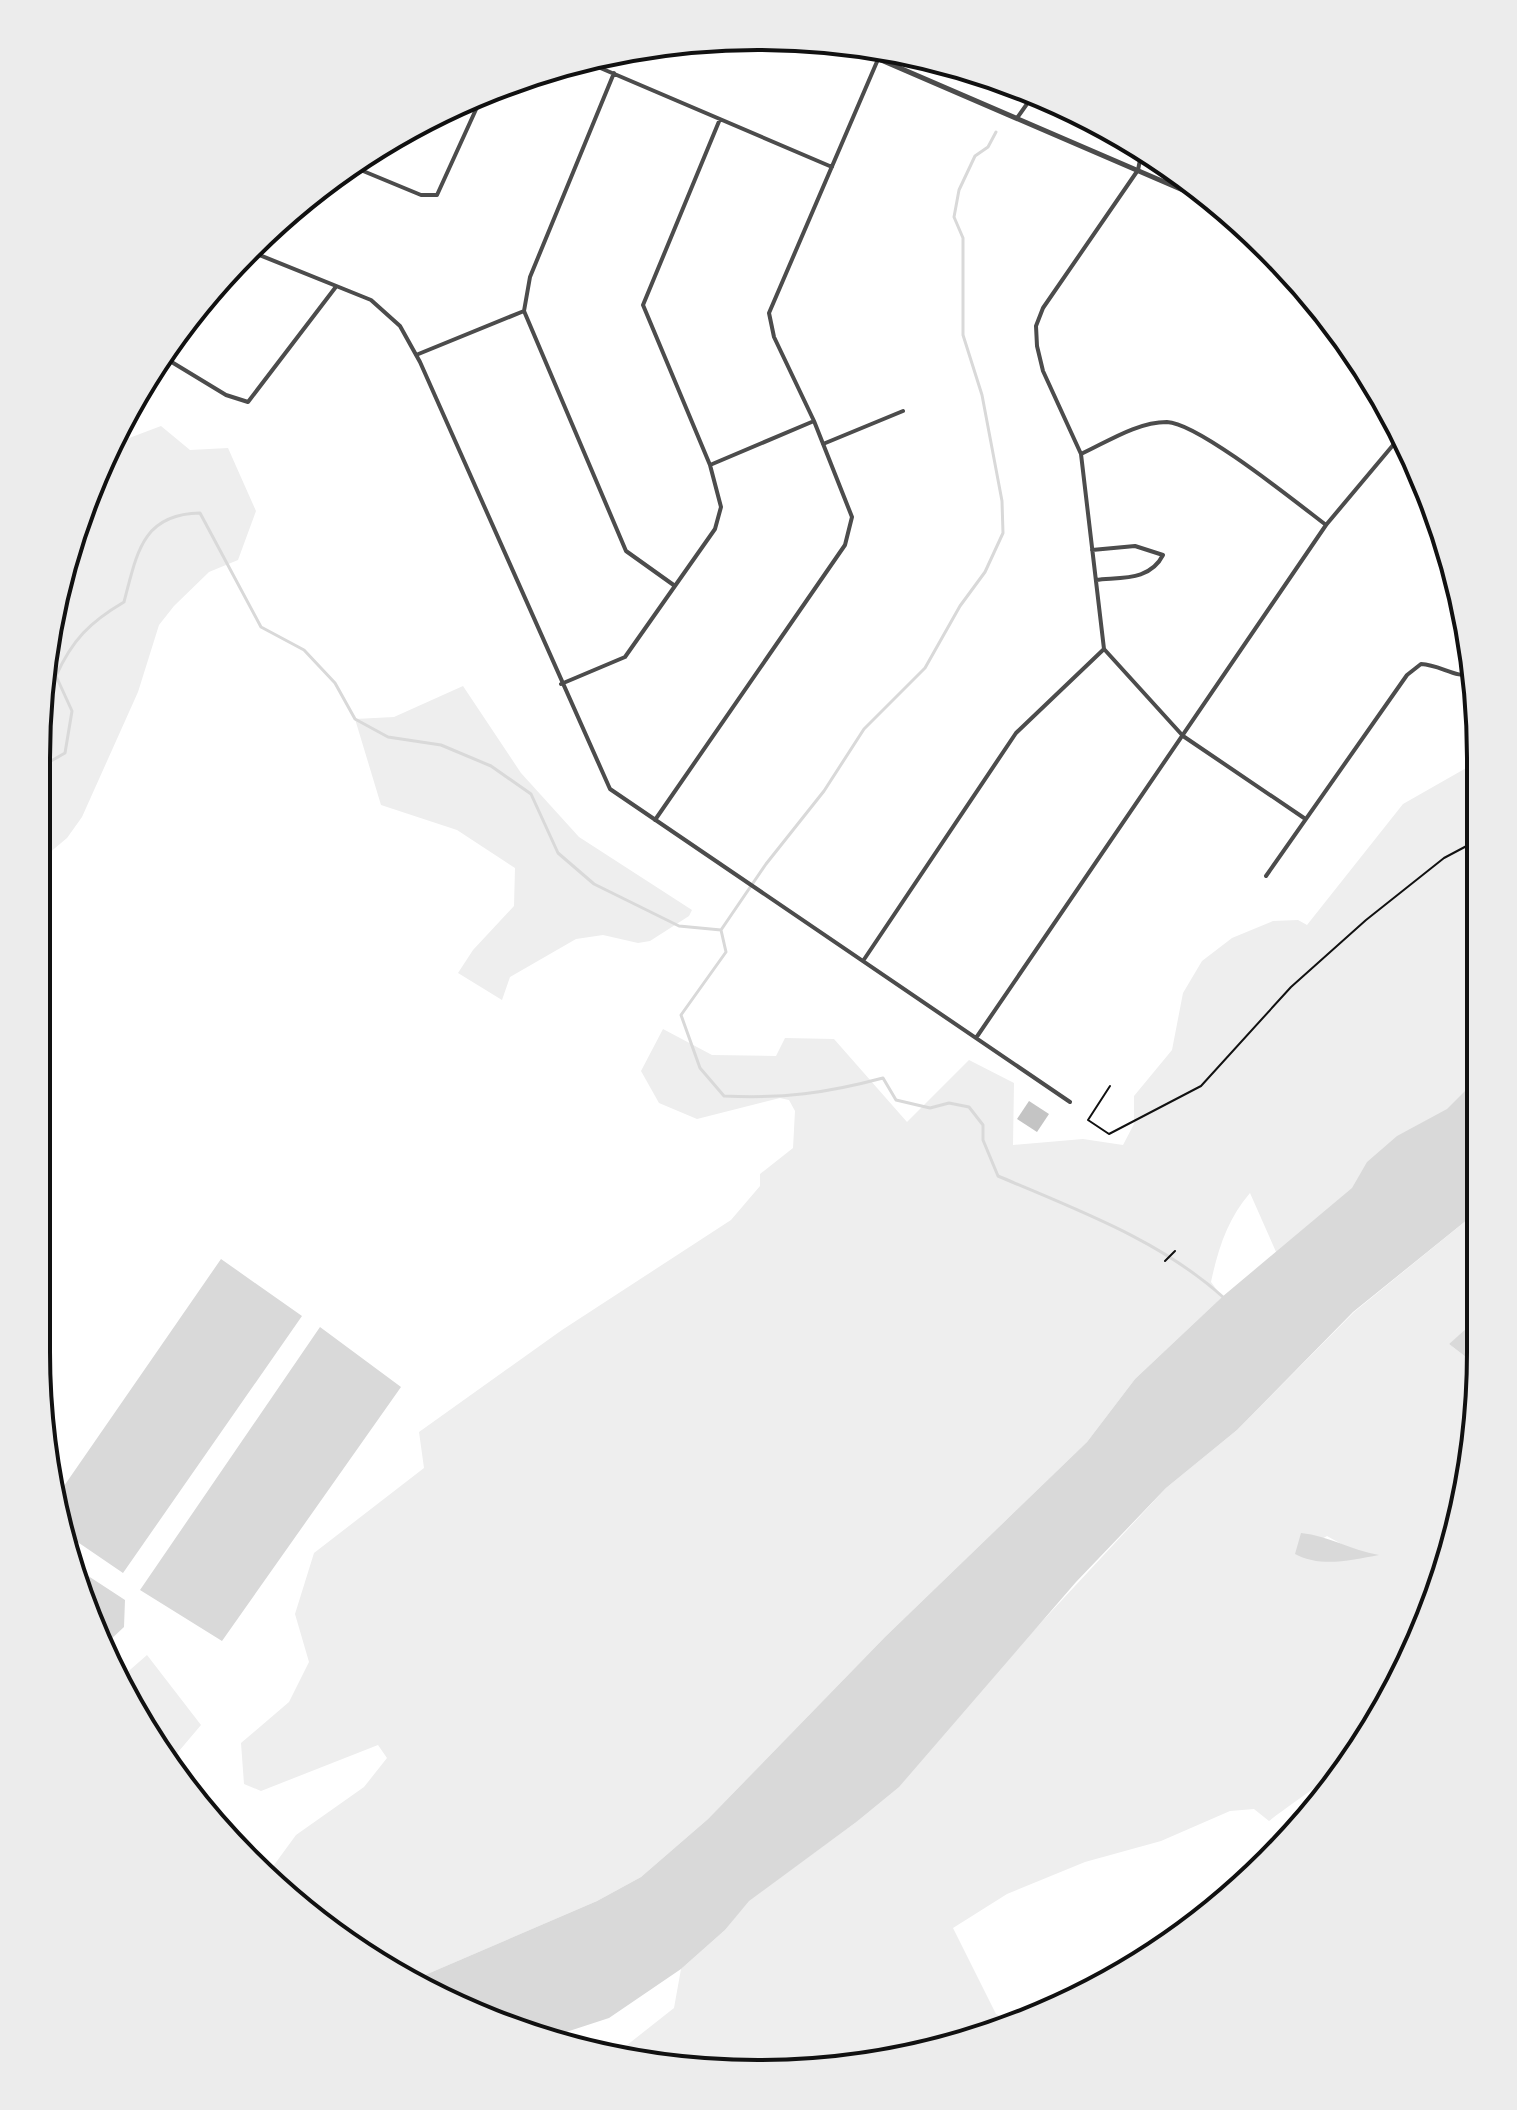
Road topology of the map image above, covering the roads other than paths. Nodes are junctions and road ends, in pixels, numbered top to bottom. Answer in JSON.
{"nodes":[{"id":1,"x":877,"y":61,"type":"edge"},
{"id":2,"x":888,"y":63,"type":"edge"},
{"id":3,"x":602,"y":68,"type":"edge"},
{"id":4,"x":614,"y":73,"type":"junction"},
{"id":5,"x":1028,"y":103,"type":"edge"},
{"id":6,"x":476,"y":109,"type":"edge"},
{"id":7,"x":1017,"y":118,"type":"junction"},
{"id":8,"x":720,"y":119,"type":"junction"},
{"id":9,"x":1140,"y":161,"type":"edge"},
{"id":10,"x":832,"y":167,"type":"junction"},
{"id":11,"x":1138,"y":170,"type":"junction"},
{"id":12,"x":363,"y":171,"type":"edge"},
{"id":13,"x":1178,"y":188,"type":"edge"},
{"id":14,"x":261,"y":256,"type":"edge"},
{"id":15,"x":336,"y":287,"type":"junction"},
{"id":16,"x":524,"y":311,"type":"junction"},
{"id":17,"x":416,"y":355,"type":"junction"},
{"id":18,"x":171,"y":362,"type":"edge"},
{"id":19,"x":903,"y":411,"type":"dead end"},
{"id":20,"x":814,"y":421,"type":"junction"},
{"id":21,"x":823,"y":444,"type":"junction"},
{"id":22,"x":1394,"y":444,"type":"edge"},
{"id":23,"x":1081,"y":454,"type":"junction"},
{"id":24,"x":710,"y":465,"type":"junction"},
{"id":25,"x":1326,"y":525,"type":"junction"},
{"id":26,"x":1092,"y":550,"type":"junction"},
{"id":27,"x":1096,"y":580,"type":"junction"},
{"id":28,"x":675,"y":586,"type":"junction"},
{"id":29,"x":1104,"y":649,"type":"junction"},
{"id":30,"x":1462,"y":677,"type":"edge"},
{"id":31,"x":561,"y":684,"type":"junction"},
{"id":32,"x":1183,"y":736,"type":"junction"},
{"id":33,"x":1304,"y":818,"type":"junction"},
{"id":34,"x":655,"y":820,"type":"junction"},
{"id":35,"x":1266,"y":876,"type":"dead end"},
{"id":36,"x":863,"y":961,"type":"junction"},
{"id":37,"x":976,"y":1038,"type":"junction"},
{"id":38,"x":1070,"y":1102,"type":"dead end"}],
"edges":[{"from":1,"to":10,"type":"street"},
{"from":2,"to":7,"type":"street"},
{"from":3,"to":4,"type":"street"},
{"from":4,"to":8,"type":"street"},
{"from":4,"to":16,"type":"street"},
{"from":5,"to":7,"type":"street"},
{"from":6,"to":12,"type":"street"},
{"from":7,"to":11,"type":"street"},
{"from":8,"to":10,"type":"street"},
{"from":8,"to":24,"type":"street"},
{"from":9,"to":11,"type":"street"},
{"from":10,"to":20,"type":"street"},
{"from":11,"to":13,"type":"street"},
{"from":11,"to":23,"type":"street"},
{"from":14,"to":15,"type":"street"},
{"from":15,"to":17,"type":"street"},
{"from":15,"to":18,"type":"street"},
{"from":16,"to":17,"type":"street"},
{"from":16,"to":28,"type":"street"},
{"from":17,"to":31,"type":"street"},
{"from":19,"to":21,"type":"street"},
{"from":20,"to":21,"type":"street"},
{"from":20,"to":24,"type":"street"},
{"from":21,"to":34,"type":"street"},
{"from":22,"to":25,"type":"street"},
{"from":23,"to":25,"type":"street"},
{"from":23,"to":26,"type":"street"},
{"from":24,"to":28,"type":"street"},
{"from":25,"to":32,"type":"street"},
{"from":26,"to":27,"type":"street"},
{"from":26,"to":27,"type":"street"},
{"from":27,"to":29,"type":"street"},
{"from":28,"to":31,"type":"street"},
{"from":29,"to":32,"type":"street"},
{"from":29,"to":36,"type":"street"},
{"from":30,"to":33,"type":"street"},
{"from":31,"to":34,"type":"street"},
{"from":32,"to":33,"type":"street"},
{"from":32,"to":37,"type":"street"},
{"from":33,"to":35,"type":"street"},
{"from":34,"to":36,"type":"street"},
{"from":36,"to":37,"type":"street"},
{"from":37,"to":38,"type":"street"}]}
